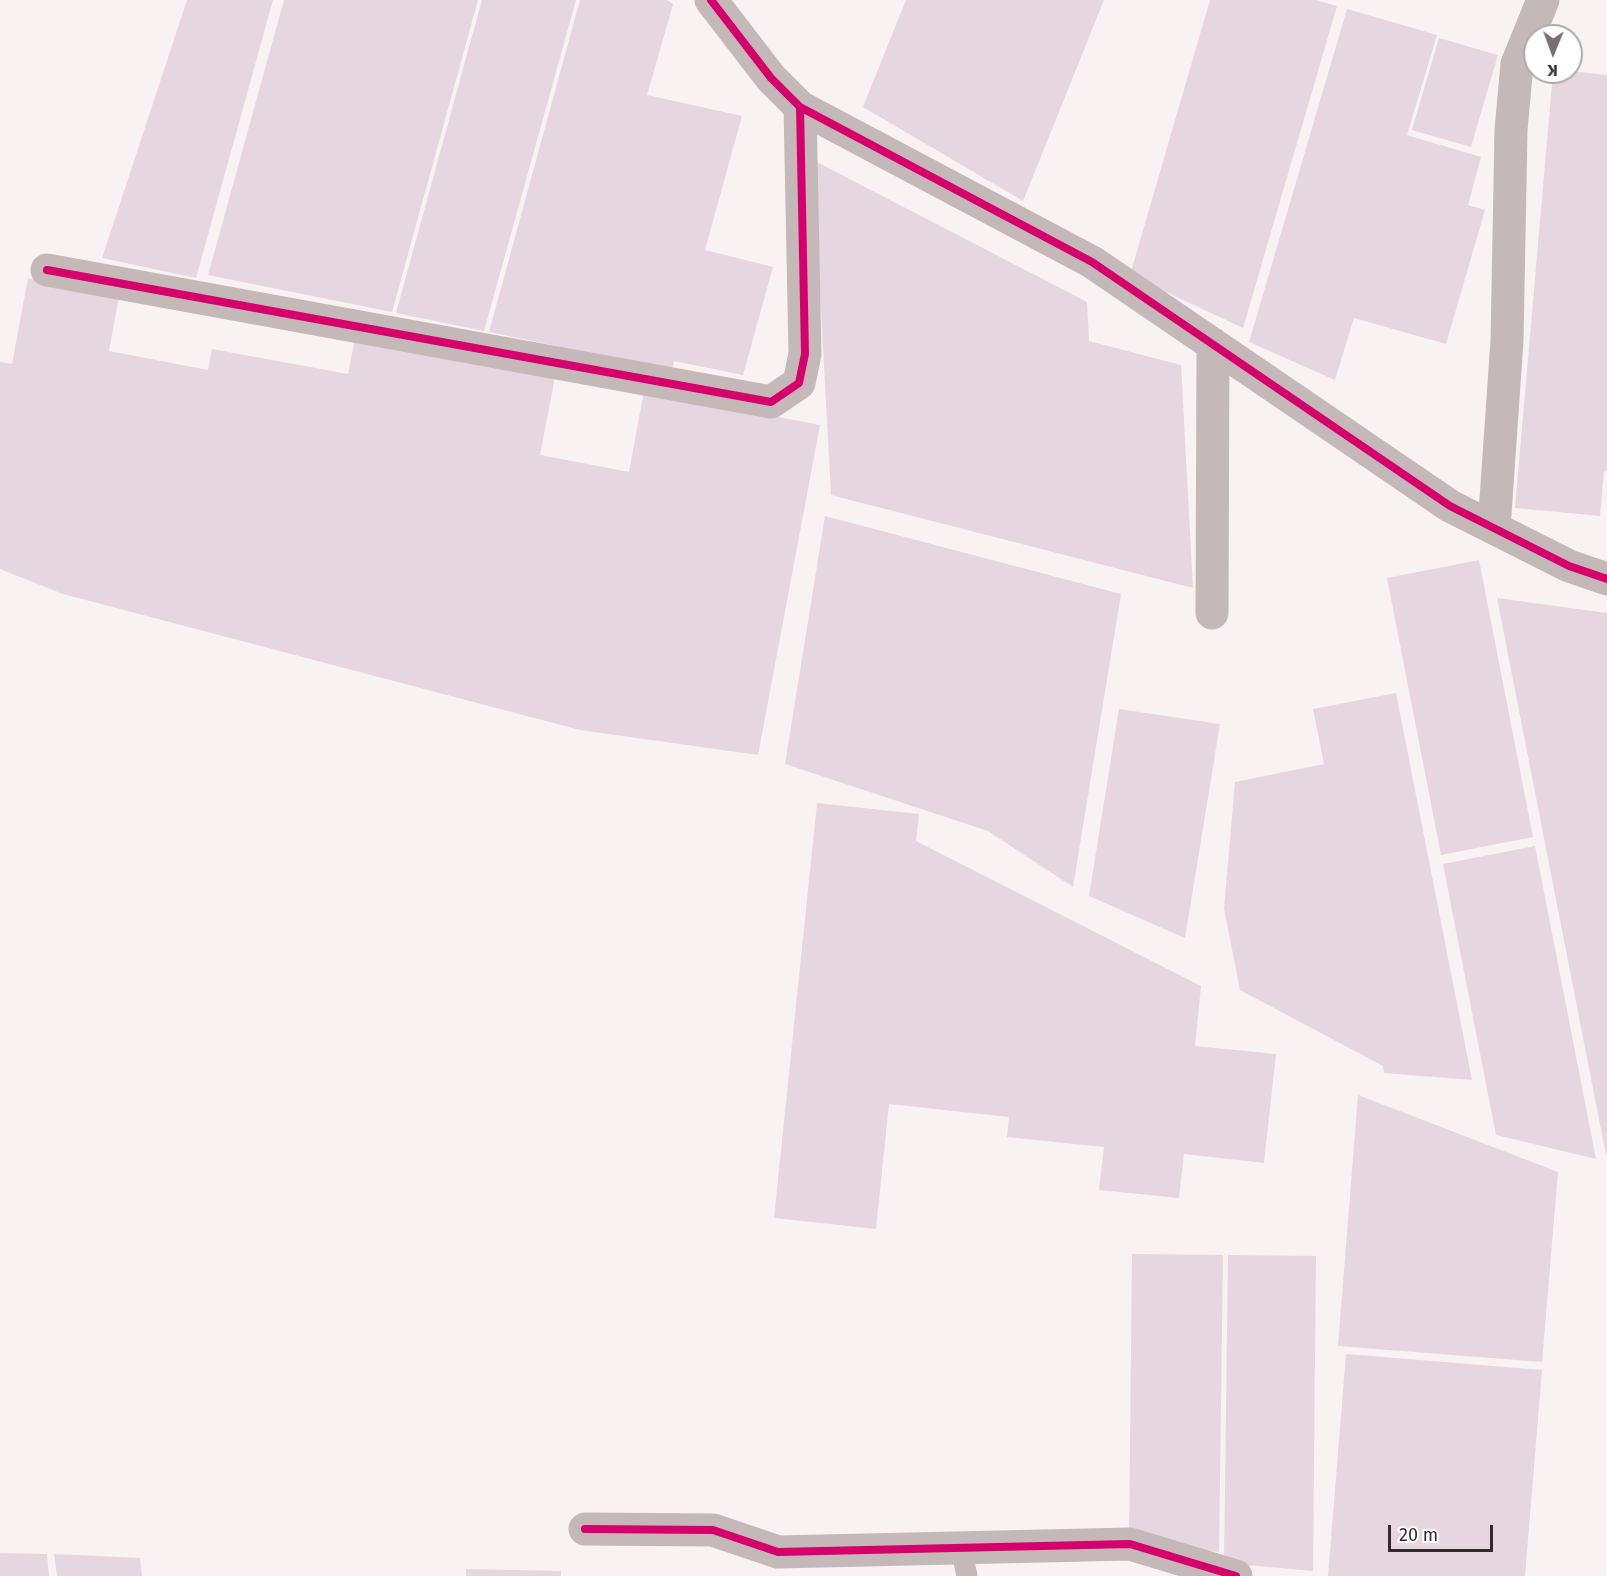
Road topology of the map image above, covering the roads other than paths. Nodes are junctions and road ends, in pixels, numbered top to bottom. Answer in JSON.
{"nodes":[{"id":1,"x":711,"y":0,"type":"edge"},
{"id":2,"x":1542,"y":0,"type":"edge"},
{"id":3,"x":800,"y":107,"type":"junction"},
{"id":4,"x":47,"y":270,"type":"dead end"},
{"id":5,"x":1213,"y":344,"type":"junction"},
{"id":6,"x":1494,"y":528,"type":"junction"},
{"id":7,"x":1607,"y":579,"type":"edge"},
{"id":8,"x":1212,"y":613,"type":"dead end"},
{"id":9,"x":585,"y":1528,"type":"dead end"},
{"id":10,"x":964,"y":1562,"type":"edge"},
{"id":11,"x":1236,"y":1576,"type":"edge"}],
"edges":[{"from":1,"to":3,"type":"street"},
{"from":2,"to":6,"type":"street"},
{"from":3,"to":4,"type":"street"},
{"from":3,"to":5,"type":"street"},
{"from":5,"to":6,"type":"street"},
{"from":5,"to":8,"type":"street"},
{"from":6,"to":7,"type":"street"},
{"from":9,"to":10,"type":"street"},
{"from":10,"to":11,"type":"street"}]}
